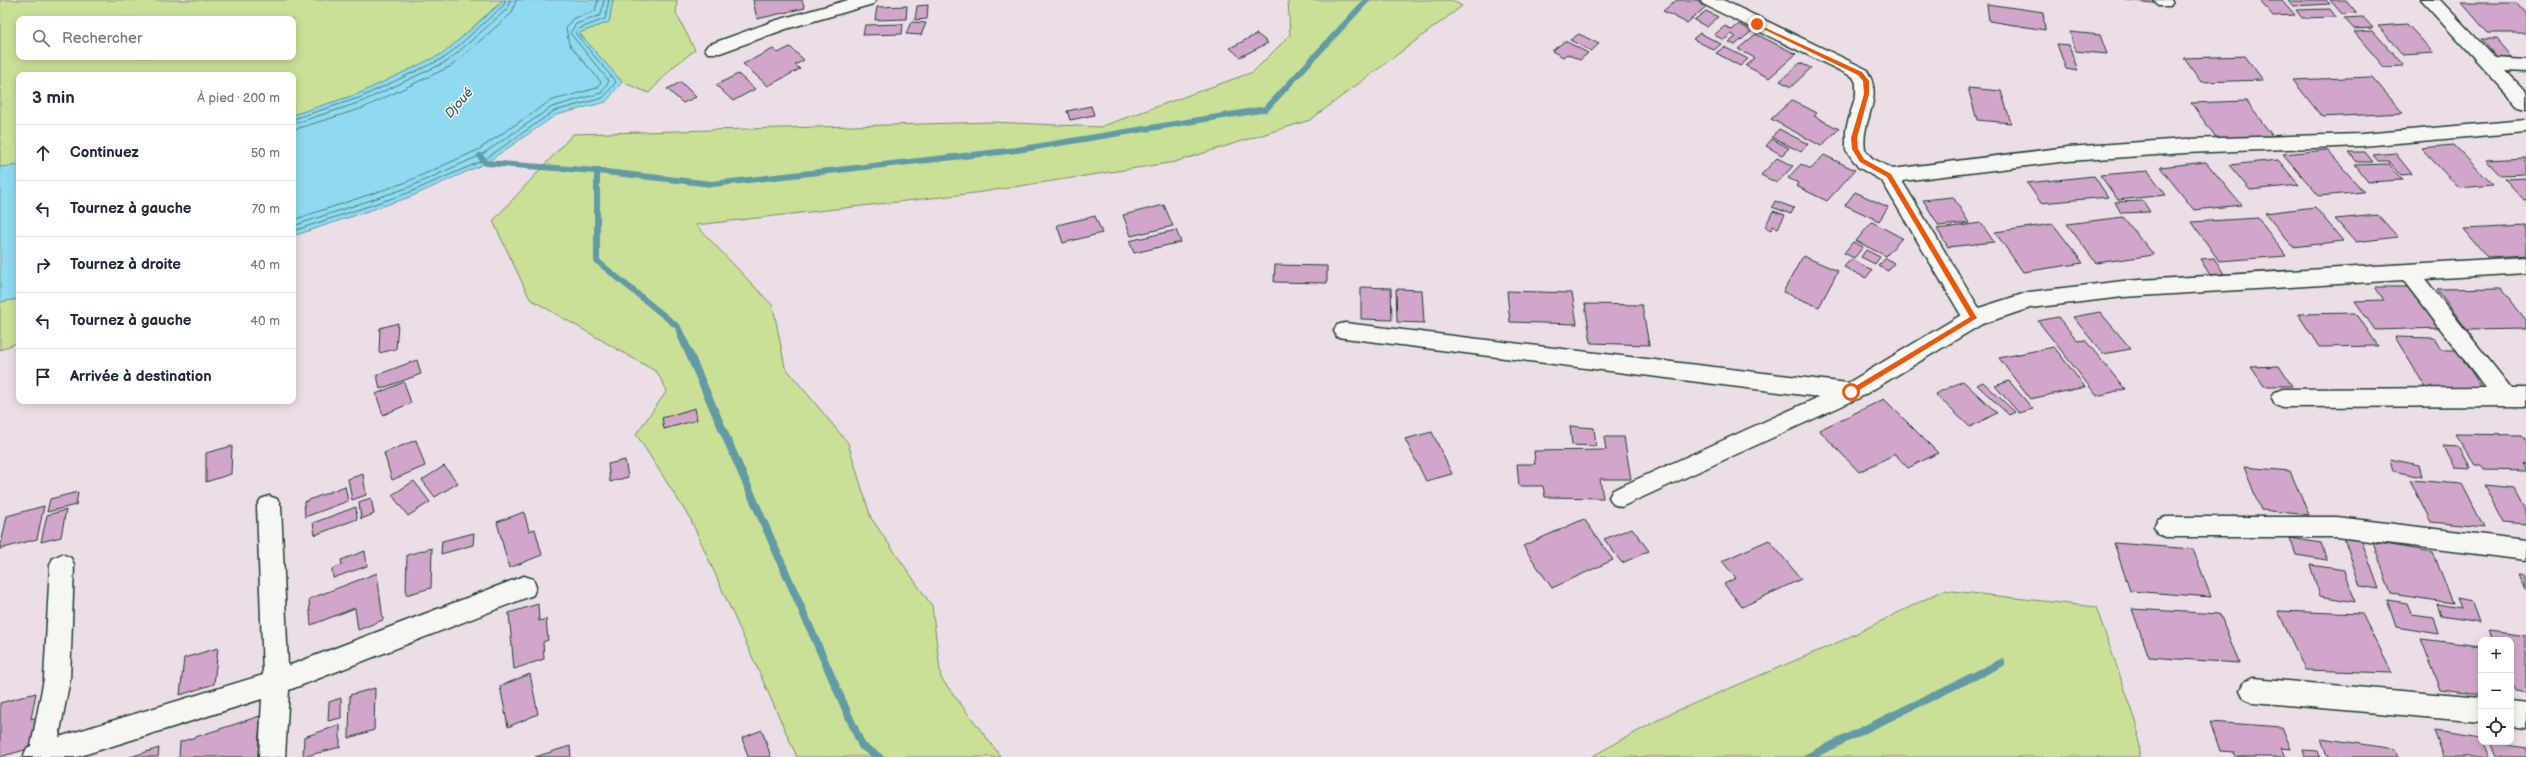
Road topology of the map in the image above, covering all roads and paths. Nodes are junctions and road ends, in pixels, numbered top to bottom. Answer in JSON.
{"nodes":[{"id":1,"x":867,"y":0,"type":"edge"},
{"id":2,"x":1709,"y":0,"type":"edge"},
{"id":3,"x":2430,"y":0,"type":"edge"},
{"id":4,"x":714,"y":49,"type":"dead end"},
{"id":5,"x":2490,"y":64,"type":"junction"},
{"id":6,"x":2526,"y":66,"type":"edge"},
{"id":7,"x":2526,"y":103,"type":"edge"},
{"id":8,"x":2526,"y":126,"type":"edge"},
{"id":9,"x":1889,"y":176,"type":"junction"},
{"id":10,"x":2526,"y":265,"type":"edge"},
{"id":11,"x":2408,"y":271,"type":"junction"},
{"id":12,"x":1974,"y":318,"type":"junction"},
{"id":13,"x":1345,"y":331,"type":"dead end"},
{"id":14,"x":1851,"y":392,"type":"junction"},
{"id":15,"x":2516,"y":397,"type":"edge"},
{"id":16,"x":2283,"y":398,"type":"dead end"},
{"id":17,"x":1622,"y":497,"type":"dead end"},
{"id":18,"x":269,"y":506,"type":"dead end"},
{"id":19,"x":2166,"y":527,"type":"dead end"},
{"id":20,"x":2526,"y":550,"type":"edge"},
{"id":21,"x":62,"y":565,"type":"dead end"},
{"id":22,"x":524,"y":587,"type":"dead end"},
{"id":23,"x":276,"y":683,"type":"junction"},
{"id":24,"x":2253,"y":690,"type":"dead end"},
{"id":25,"x":2478,"y":710,"type":"edge"},
{"id":26,"x":2514,"y":713,"type":"edge"},
{"id":27,"x":2526,"y":715,"type":"edge"},
{"id":28,"x":40,"y":756,"type":"edge"},
{"id":29,"x":272,"y":757,"type":"edge"}],
"edges":[{"from":1,"to":4,"type":"street"},
{"from":2,"to":9,"type":"street"},
{"from":3,"to":5,"type":"street"},
{"from":5,"to":6,"type":"street"},
{"from":5,"to":7,"type":"street"},
{"from":8,"to":9,"type":"street"},
{"from":9,"to":12,"type":"street"},
{"from":10,"to":11,"type":"street"},
{"from":11,"to":12,"type":"street"},
{"from":11,"to":15,"type":"street"},
{"from":12,"to":14,"type":"street"},
{"from":13,"to":14,"type":"street"},
{"from":14,"to":17,"type":"street"},
{"from":15,"to":16,"type":"street"},
{"from":18,"to":23,"type":"street"},
{"from":19,"to":20,"type":"street"},
{"from":21,"to":28,"type":"street"},
{"from":22,"to":23,"type":"street"},
{"from":23,"to":28,"type":"street"},
{"from":23,"to":29,"type":"street"},
{"from":24,"to":25,"type":"street"},
{"from":26,"to":27,"type":"street"}]}
